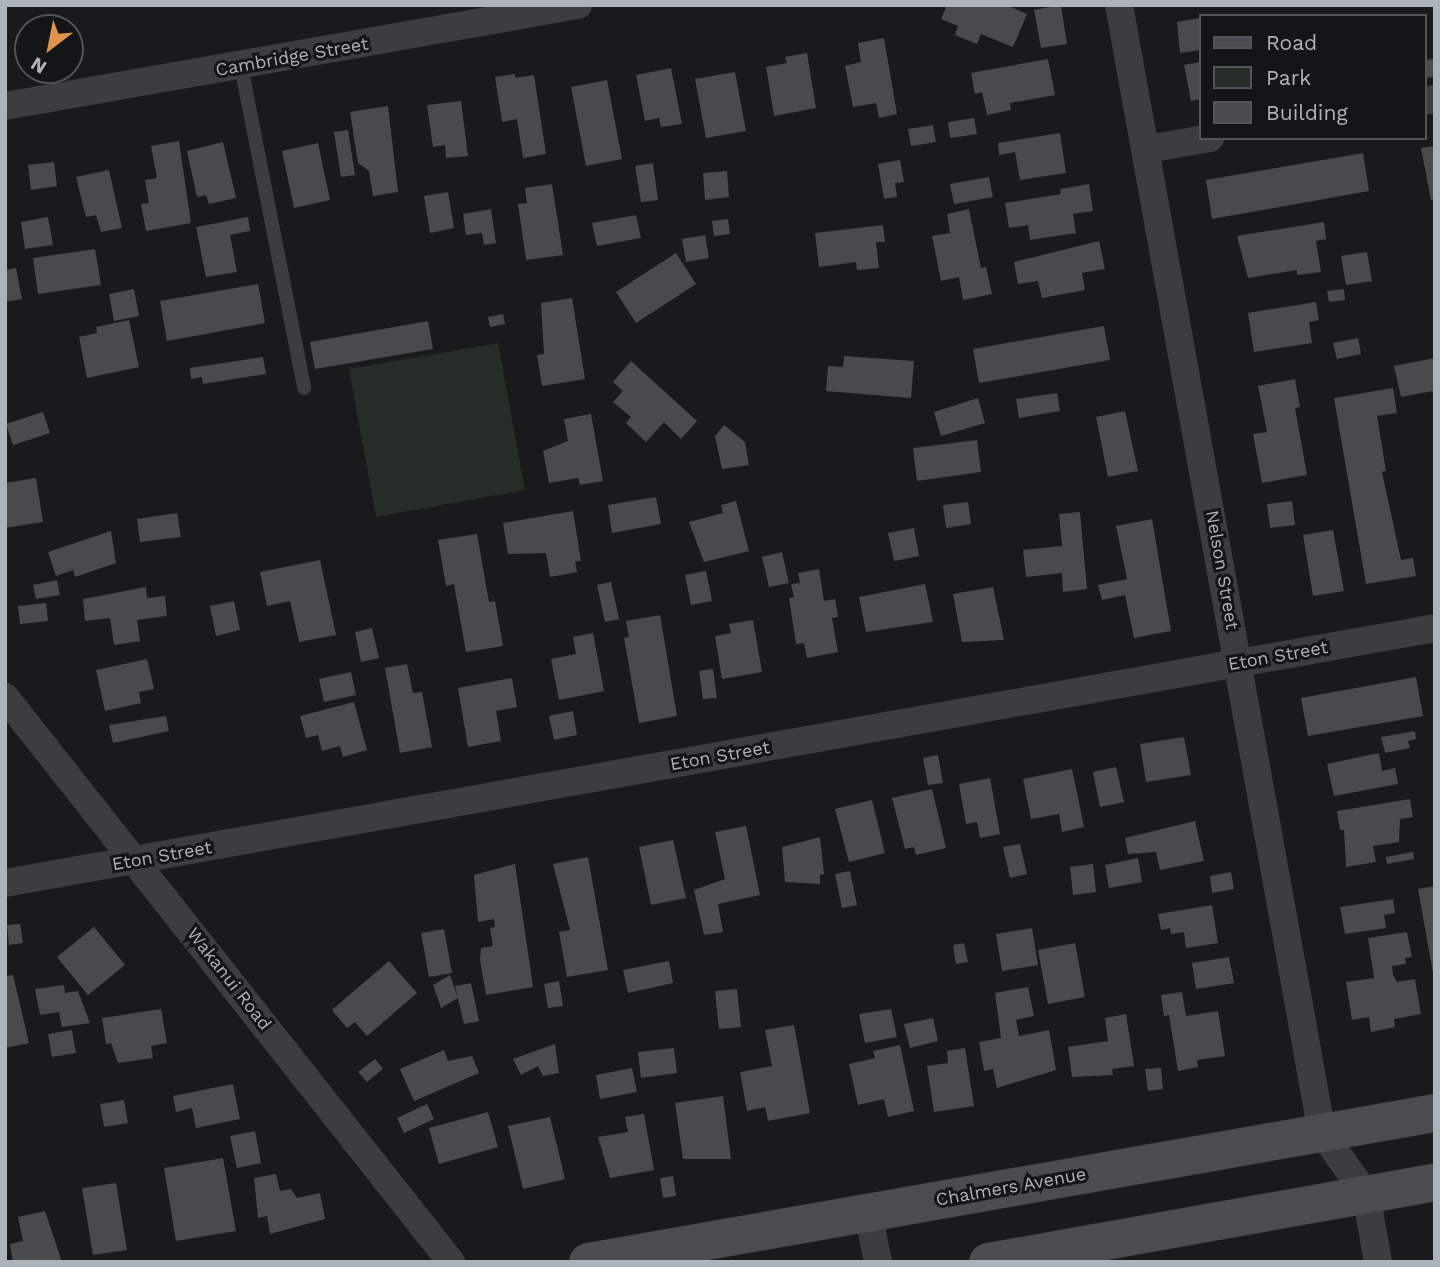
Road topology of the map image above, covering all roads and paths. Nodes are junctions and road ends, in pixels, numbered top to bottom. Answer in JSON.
{"nodes":[{"id":1,"x":578,"y":5,"type":"edge"},
{"id":2,"x":1119,"y":5,"type":"edge"},
{"id":3,"x":241,"y":66,"type":"junction"},
{"id":4,"x":5,"y":106,"type":"edge"},
{"id":5,"x":1199,"y":140,"type":"edge"},
{"id":6,"x":1148,"y":149,"type":"junction"},
{"id":7,"x":304,"y":388,"type":"dead end"},
{"id":8,"x":1435,"y":628,"type":"edge"},
{"id":9,"x":1238,"y":663,"type":"junction"},
{"id":10,"x":5,"y":697,"type":"edge"},
{"id":11,"x":136,"y":861,"type":"junction"},
{"id":12,"x":5,"y":883,"type":"edge"},
{"id":13,"x":1435,"y":1113,"type":"edge"},
{"id":14,"x":1322,"y":1133,"type":"junction"},
{"id":15,"x":1357,"y":1182,"type":"junction"},
{"id":16,"x":1435,"y":1182,"type":"edge"},
{"id":17,"x":867,"y":1212,"type":"junction"},
{"id":18,"x":451,"y":1262,"type":"edge"},
{"id":19,"x":588,"y":1262,"type":"edge"},
{"id":20,"x":878,"y":1262,"type":"edge"},
{"id":21,"x":988,"y":1262,"type":"edge"},
{"id":22,"x":1378,"y":1262,"type":"edge"}],
"edges":[{"from":1,"to":3,"type":"street","name":"Cambridge Street"},
{"from":2,"to":6,"type":"street","name":"Nelson Street"},
{"from":3,"to":4,"type":"street","name":"Cambridge Street"},
{"from":3,"to":7,"type":"lane"},
{"from":5,"to":6,"type":"street"},
{"from":6,"to":9,"type":"street","name":"Nelson Street"},
{"from":8,"to":9,"type":"street","name":"Eton Street"},
{"from":9,"to":11,"type":"street","name":"Eton Street"},
{"from":9,"to":14,"type":"street","name":"Nelson Street"},
{"from":10,"to":11,"type":"street","name":"Wakanui Road"},
{"from":11,"to":12,"type":"street","name":"Eton Street"},
{"from":11,"to":18,"type":"street","name":"Wakanui Road"},
{"from":13,"to":14,"type":"street","name":"Chalmers Avenue"},
{"from":14,"to":15,"type":"street","name":"Nelson Street"},
{"from":14,"to":17,"type":"street","name":"Chalmers Avenue"},
{"from":15,"to":16,"type":"street"},
{"from":15,"to":21,"type":"street"},
{"from":15,"to":22,"type":"street"},
{"from":17,"to":19,"type":"street","name":"Chalmers Avenue"},
{"from":17,"to":20,"type":"street"}]}
